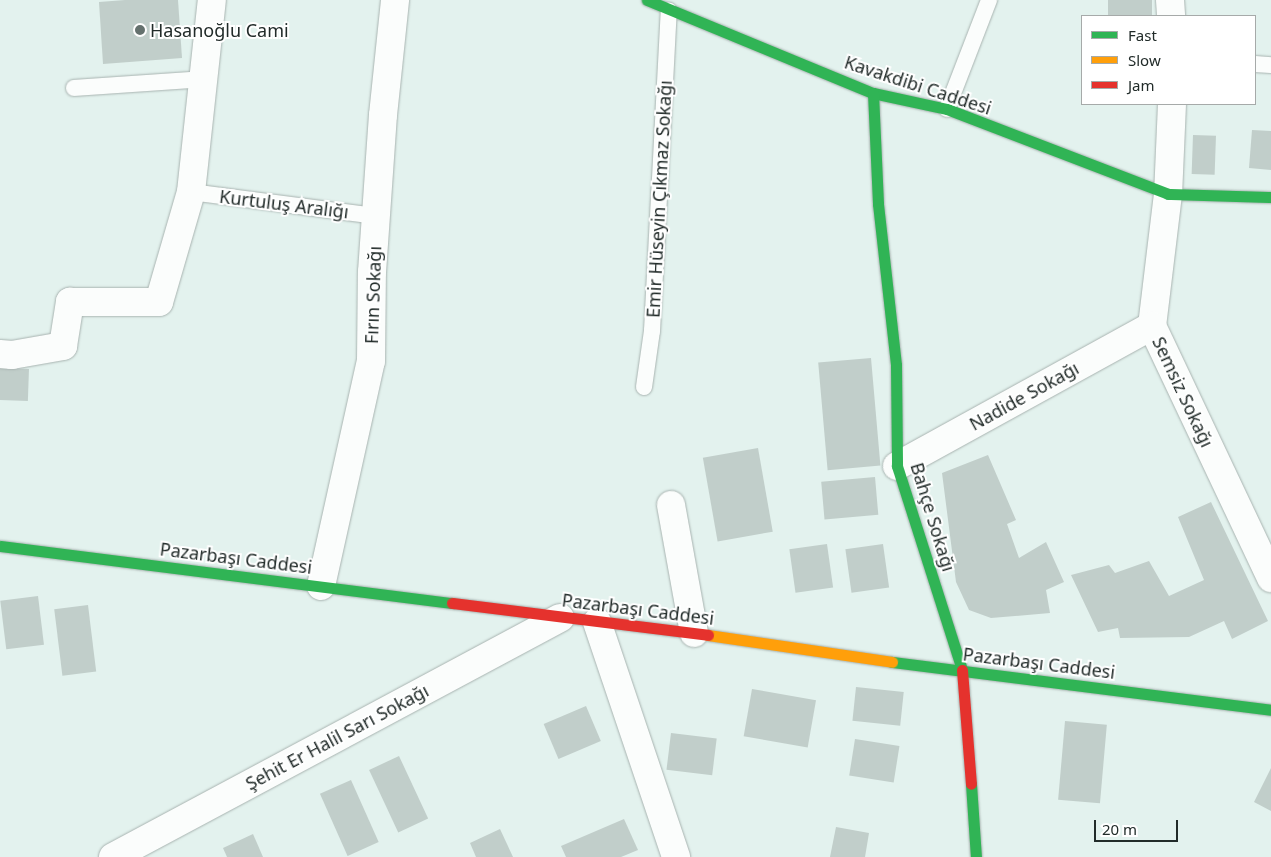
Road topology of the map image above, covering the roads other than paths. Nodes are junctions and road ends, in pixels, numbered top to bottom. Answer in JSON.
{"nodes":[{"id":1,"x":212,"y":0,"type":"edge"},
{"id":2,"x":394,"y":0,"type":"edge"},
{"id":3,"x":648,"y":0,"type":"edge"},
{"id":4,"x":989,"y":0,"type":"edge"},
{"id":5,"x":1170,"y":0,"type":"edge"},
{"id":6,"x":669,"y":10,"type":"junction"},
{"id":7,"x":1171,"y":15,"type":"edge"},
{"id":8,"x":1256,"y":64,"type":"edge"},
{"id":9,"x":1271,"y":64,"type":"edge"},
{"id":10,"x":205,"y":79,"type":"junction"},
{"id":11,"x":74,"y":88,"type":"dead end"},
{"id":12,"x":873,"y":92,"type":"junction"},
{"id":13,"x":1172,"y":105,"type":"edge"},
{"id":14,"x":947,"y":109,"type":"junction"},
{"id":15,"x":191,"y":192,"type":"junction"},
{"id":16,"x":1168,"y":194,"type":"junction"},
{"id":17,"x":1271,"y":197,"type":"edge"},
{"id":18,"x":376,"y":216,"type":"junction"},
{"id":19,"x":1152,"y":326,"type":"junction"},
{"id":20,"x":0,"y":354,"type":"edge"},
{"id":21,"x":644,"y":387,"type":"dead end"},
{"id":22,"x":897,"y":466,"type":"junction"},
{"id":23,"x":671,"y":505,"type":"dead end"},
{"id":24,"x":0,"y":546,"type":"edge"},
{"id":25,"x":1271,"y":578,"type":"edge"},
{"id":26,"x":321,"y":586,"type":"junction"},
{"id":27,"x":560,"y":618,"type":"junction"},
{"id":28,"x":597,"y":622,"type":"junction"},
{"id":29,"x":694,"y":633,"type":"junction"},
{"id":30,"x":963,"y":672,"type":"junction"},
{"id":31,"x":1271,"y":710,"type":"edge"},
{"id":32,"x":113,"y":857,"type":"edge"},
{"id":33,"x":676,"y":857,"type":"edge"},
{"id":34,"x":976,"y":857,"type":"edge"}],
"edges":[{"from":1,"to":10,"type":"street"},
{"from":2,"to":18,"type":"street","name":"Fırın Sokağı"},
{"from":3,"to":6,"type":"street","name":"Kavakdibi Caddesi"},
{"from":4,"to":14,"type":"lane"},
{"from":5,"to":7,"type":"street"},
{"from":6,"to":12,"type":"street","name":"Kavakdibi Caddesi"},
{"from":6,"to":21,"type":"lane","name":"Emir Hüseyin Çıkmaz Sokağı"},
{"from":8,"to":9,"type":"lane"},
{"from":10,"to":11,"type":"lane"},
{"from":10,"to":15,"type":"street"},
{"from":12,"to":14,"type":"street","name":"Kavakdibi Caddesi"},
{"from":12,"to":22,"type":"street","name":"Bahçe Sokağı"},
{"from":13,"to":16,"type":"street","name":"Semsiz Sokağı"},
{"from":14,"to":16,"type":"street","name":"Kavakdibi Caddesi"},
{"from":15,"to":18,"type":"lane","name":"Kurtuluş Aralığı"},
{"from":15,"to":20,"type":"street"},
{"from":16,"to":17,"type":"street","name":"Kavakdibi Caddesi"},
{"from":16,"to":19,"type":"street","name":"Semsiz Sokağı"},
{"from":18,"to":26,"type":"street","name":"Fırın Sokağı"},
{"from":19,"to":22,"type":"street","name":"Nadide Sokağı"},
{"from":19,"to":25,"type":"street","name":"Semsiz Sokağı"},
{"from":22,"to":30,"type":"street","name":"Bahçe Sokağı"},
{"from":23,"to":29,"type":"street"},
{"from":24,"to":26,"type":"street","name":"Pazarbaşı Caddesi"},
{"from":26,"to":27,"type":"street","name":"Pazarbaşı Caddesi"},
{"from":27,"to":28,"type":"street","name":"Pazarbaşı Caddesi"},
{"from":27,"to":32,"type":"street","name":"Şehit Er Halil Sarı Sokağı"},
{"from":28,"to":29,"type":"street","name":"Pazarbaşı Caddesi"},
{"from":28,"to":33,"type":"street"},
{"from":29,"to":30,"type":"street","name":"Pazarbaşı Caddesi"},
{"from":30,"to":31,"type":"street","name":"Pazarbaşı Caddesi"},
{"from":30,"to":34,"type":"street","name":"Bahçe Sokağı"}]}
